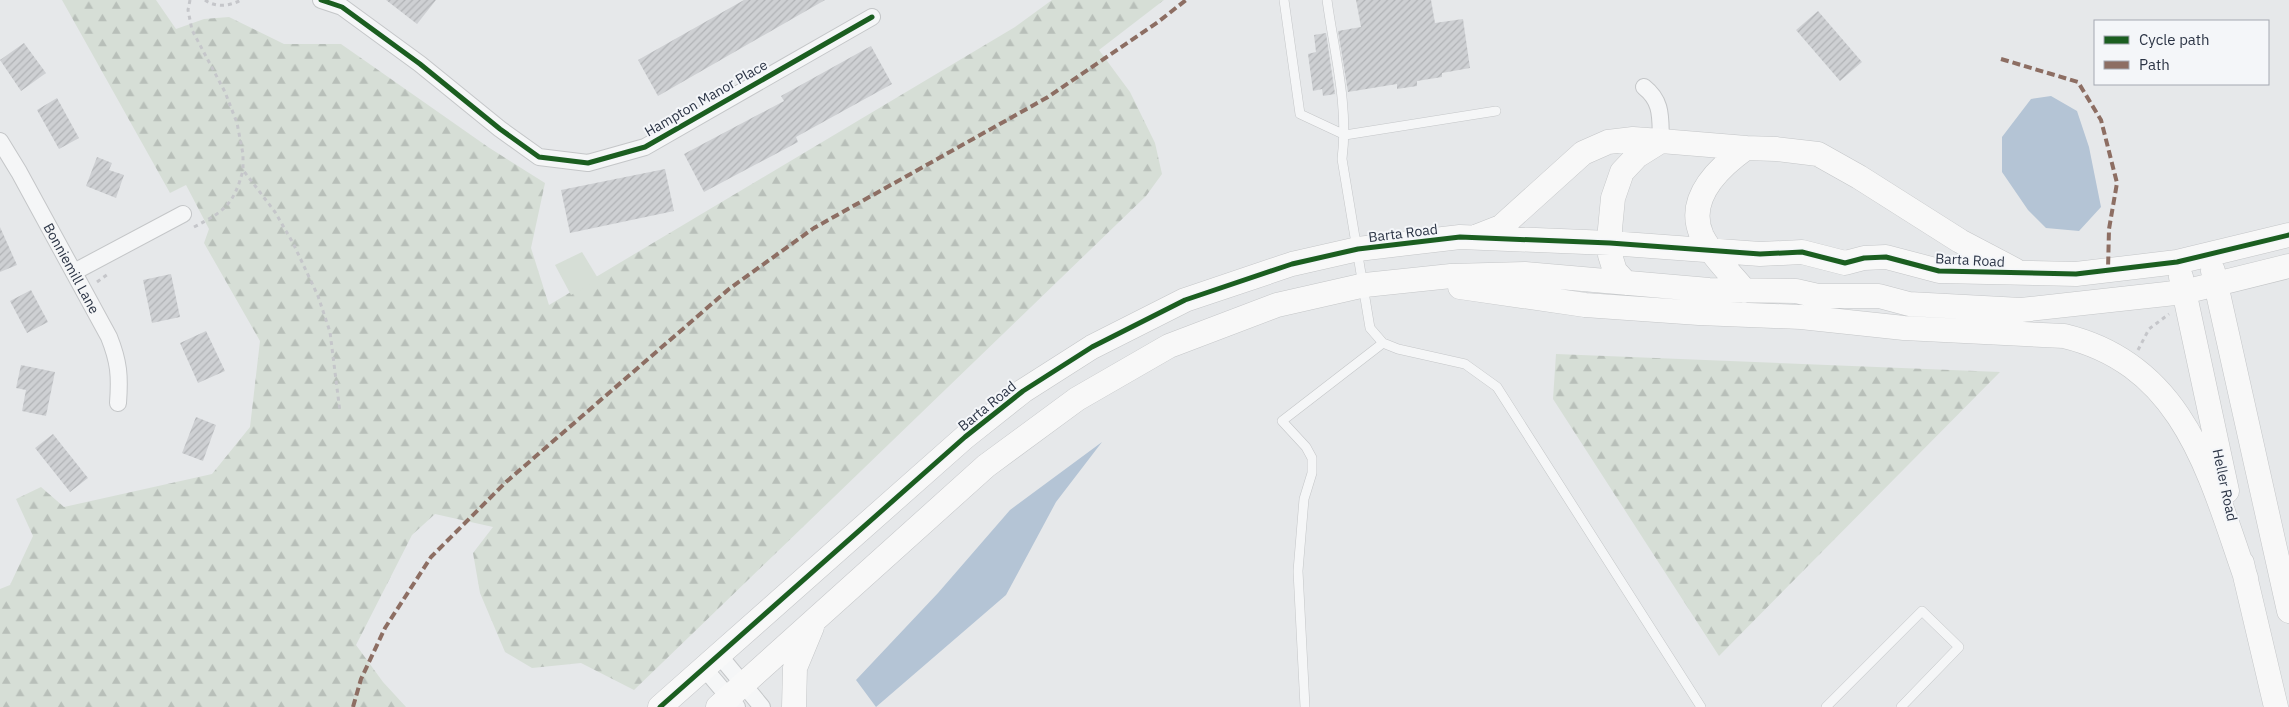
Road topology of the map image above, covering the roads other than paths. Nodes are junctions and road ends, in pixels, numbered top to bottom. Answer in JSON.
{"nodes":[{"id":1,"x":322,"y":0,"type":"edge"},
{"id":2,"x":1284,"y":0,"type":"edge"},
{"id":3,"x":1328,"y":0,"type":"edge"},
{"id":4,"x":345,"y":3,"type":"edge"},
{"id":5,"x":872,"y":16,"type":"dead end"},
{"id":6,"x":1644,"y":87,"type":"dead end"},
{"id":7,"x":1496,"y":111,"type":"dead end"},
{"id":8,"x":1345,"y":135,"type":"junction"},
{"id":9,"x":0,"y":141,"type":"edge"},
{"id":10,"x":1662,"y":141,"type":"junction"},
{"id":11,"x":1746,"y":148,"type":"junction"},
{"id":12,"x":183,"y":214,"type":"dead end"},
{"id":13,"x":2289,"y":236,"type":"edge"},
{"id":14,"x":1473,"y":238,"type":"junction"},
{"id":15,"x":1610,"y":244,"type":"junction"},
{"id":16,"x":1358,"y":249,"type":"junction"},
{"id":17,"x":1711,"y":250,"type":"junction"},
{"id":18,"x":2211,"y":255,"type":"junction"},
{"id":19,"x":2177,"y":262,"type":"junction"},
{"id":20,"x":2289,"y":266,"type":"edge"},
{"id":21,"x":74,"y":272,"type":"junction"},
{"id":22,"x":2024,"y":274,"type":"junction"},
{"id":23,"x":1429,"y":279,"type":"junction"},
{"id":24,"x":1626,"y":283,"type":"junction"},
{"id":25,"x":1365,"y":286,"type":"junction"},
{"id":26,"x":2216,"y":286,"type":"junction"},
{"id":27,"x":1745,"y":291,"type":"junction"},
{"id":28,"x":2184,"y":292,"type":"junction"},
{"id":29,"x":2055,"y":306,"type":"junction"},
{"id":30,"x":1982,"y":332,"type":"junction"},
{"id":31,"x":1383,"y":344,"type":"junction"},
{"id":32,"x":118,"y":403,"type":"dead end"},
{"id":33,"x":2246,"y":578,"type":"junction"},
{"id":34,"x":2289,"y":611,"type":"edge"},
{"id":35,"x":814,"y":622,"type":"junction"},
{"id":36,"x":712,"y":662,"type":"junction"},
{"id":37,"x":732,"y":699,"type":"edge"},
{"id":38,"x":660,"y":707,"type":"edge"},
{"id":39,"x":762,"y":707,"type":"edge"},
{"id":40,"x":794,"y":707,"type":"edge"},
{"id":41,"x":1305,"y":707,"type":"edge"},
{"id":42,"x":1701,"y":707,"type":"edge"},
{"id":43,"x":1826,"y":707,"type":"edge"},
{"id":44,"x":1901,"y":707,"type":"edge"},
{"id":45,"x":2276,"y":707,"type":"edge"}],
"edges":[{"from":1,"to":4,"type":"street","name":"Hampton Manor Place"},
{"from":2,"to":8,"type":"lane"},
{"from":3,"to":8,"type":"lane"},
{"from":4,"to":5,"type":"street","name":"Hampton Manor Place"},
{"from":6,"to":10,"type":"street"},
{"from":7,"to":8,"type":"lane"},
{"from":8,"to":16,"type":"lane"},
{"from":9,"to":21,"type":"street","name":"Bonniemill Lane"},
{"from":10,"to":11,"type":"street"},
{"from":10,"to":14,"type":"street"},
{"from":10,"to":15,"type":"street"},
{"from":11,"to":17,"type":"street"},
{"from":11,"to":22,"type":"street"},
{"from":12,"to":21,"type":"street"},
{"from":13,"to":18,"type":"street","name":"Barta Road"},
{"from":14,"to":15,"type":"street","name":"Barta Road"},
{"from":14,"to":16,"type":"street","name":"Barta Road"},
{"from":15,"to":17,"type":"street","name":"Barta Road"},
{"from":15,"to":24,"type":"street"},
{"from":16,"to":25,"type":"lane"},
{"from":16,"to":36,"type":"street","name":"Barta Road"},
{"from":17,"to":22,"type":"street","name":"Barta Road"},
{"from":17,"to":27,"type":"street"},
{"from":18,"to":19,"type":"street","name":"Barta Road"},
{"from":18,"to":26,"type":"street"},
{"from":19,"to":22,"type":"street","name":"Barta Road"},
{"from":19,"to":28,"type":"street","name":"Heller Road"},
{"from":20,"to":26,"type":"street"},
{"from":21,"to":32,"type":"street","name":"Bonniemill Lane"},
{"from":23,"to":24,"type":"street"},
{"from":23,"to":25,"type":"street"},
{"from":23,"to":30,"type":"street"},
{"from":24,"to":27,"type":"street"},
{"from":25,"to":31,"type":"lane"},
{"from":25,"to":35,"type":"street"},
{"from":26,"to":28,"type":"street"},
{"from":26,"to":34,"type":"street"},
{"from":27,"to":29,"type":"street"},
{"from":28,"to":29,"type":"street"},
{"from":28,"to":33,"type":"street","name":"Heller Road"},
{"from":29,"to":30,"type":"street"},
{"from":30,"to":33,"type":"street"},
{"from":31,"to":41,"type":"lane"},
{"from":31,"to":42,"type":"lane"},
{"from":33,"to":45,"type":"street","name":"Heller Road"},
{"from":35,"to":37,"type":"street"},
{"from":35,"to":40,"type":"street"},
{"from":36,"to":37,"type":"street"},
{"from":36,"to":38,"type":"street","name":"Barta Road"},
{"from":37,"to":39,"type":"street"},
{"from":43,"to":44,"type":"lane"}]}
